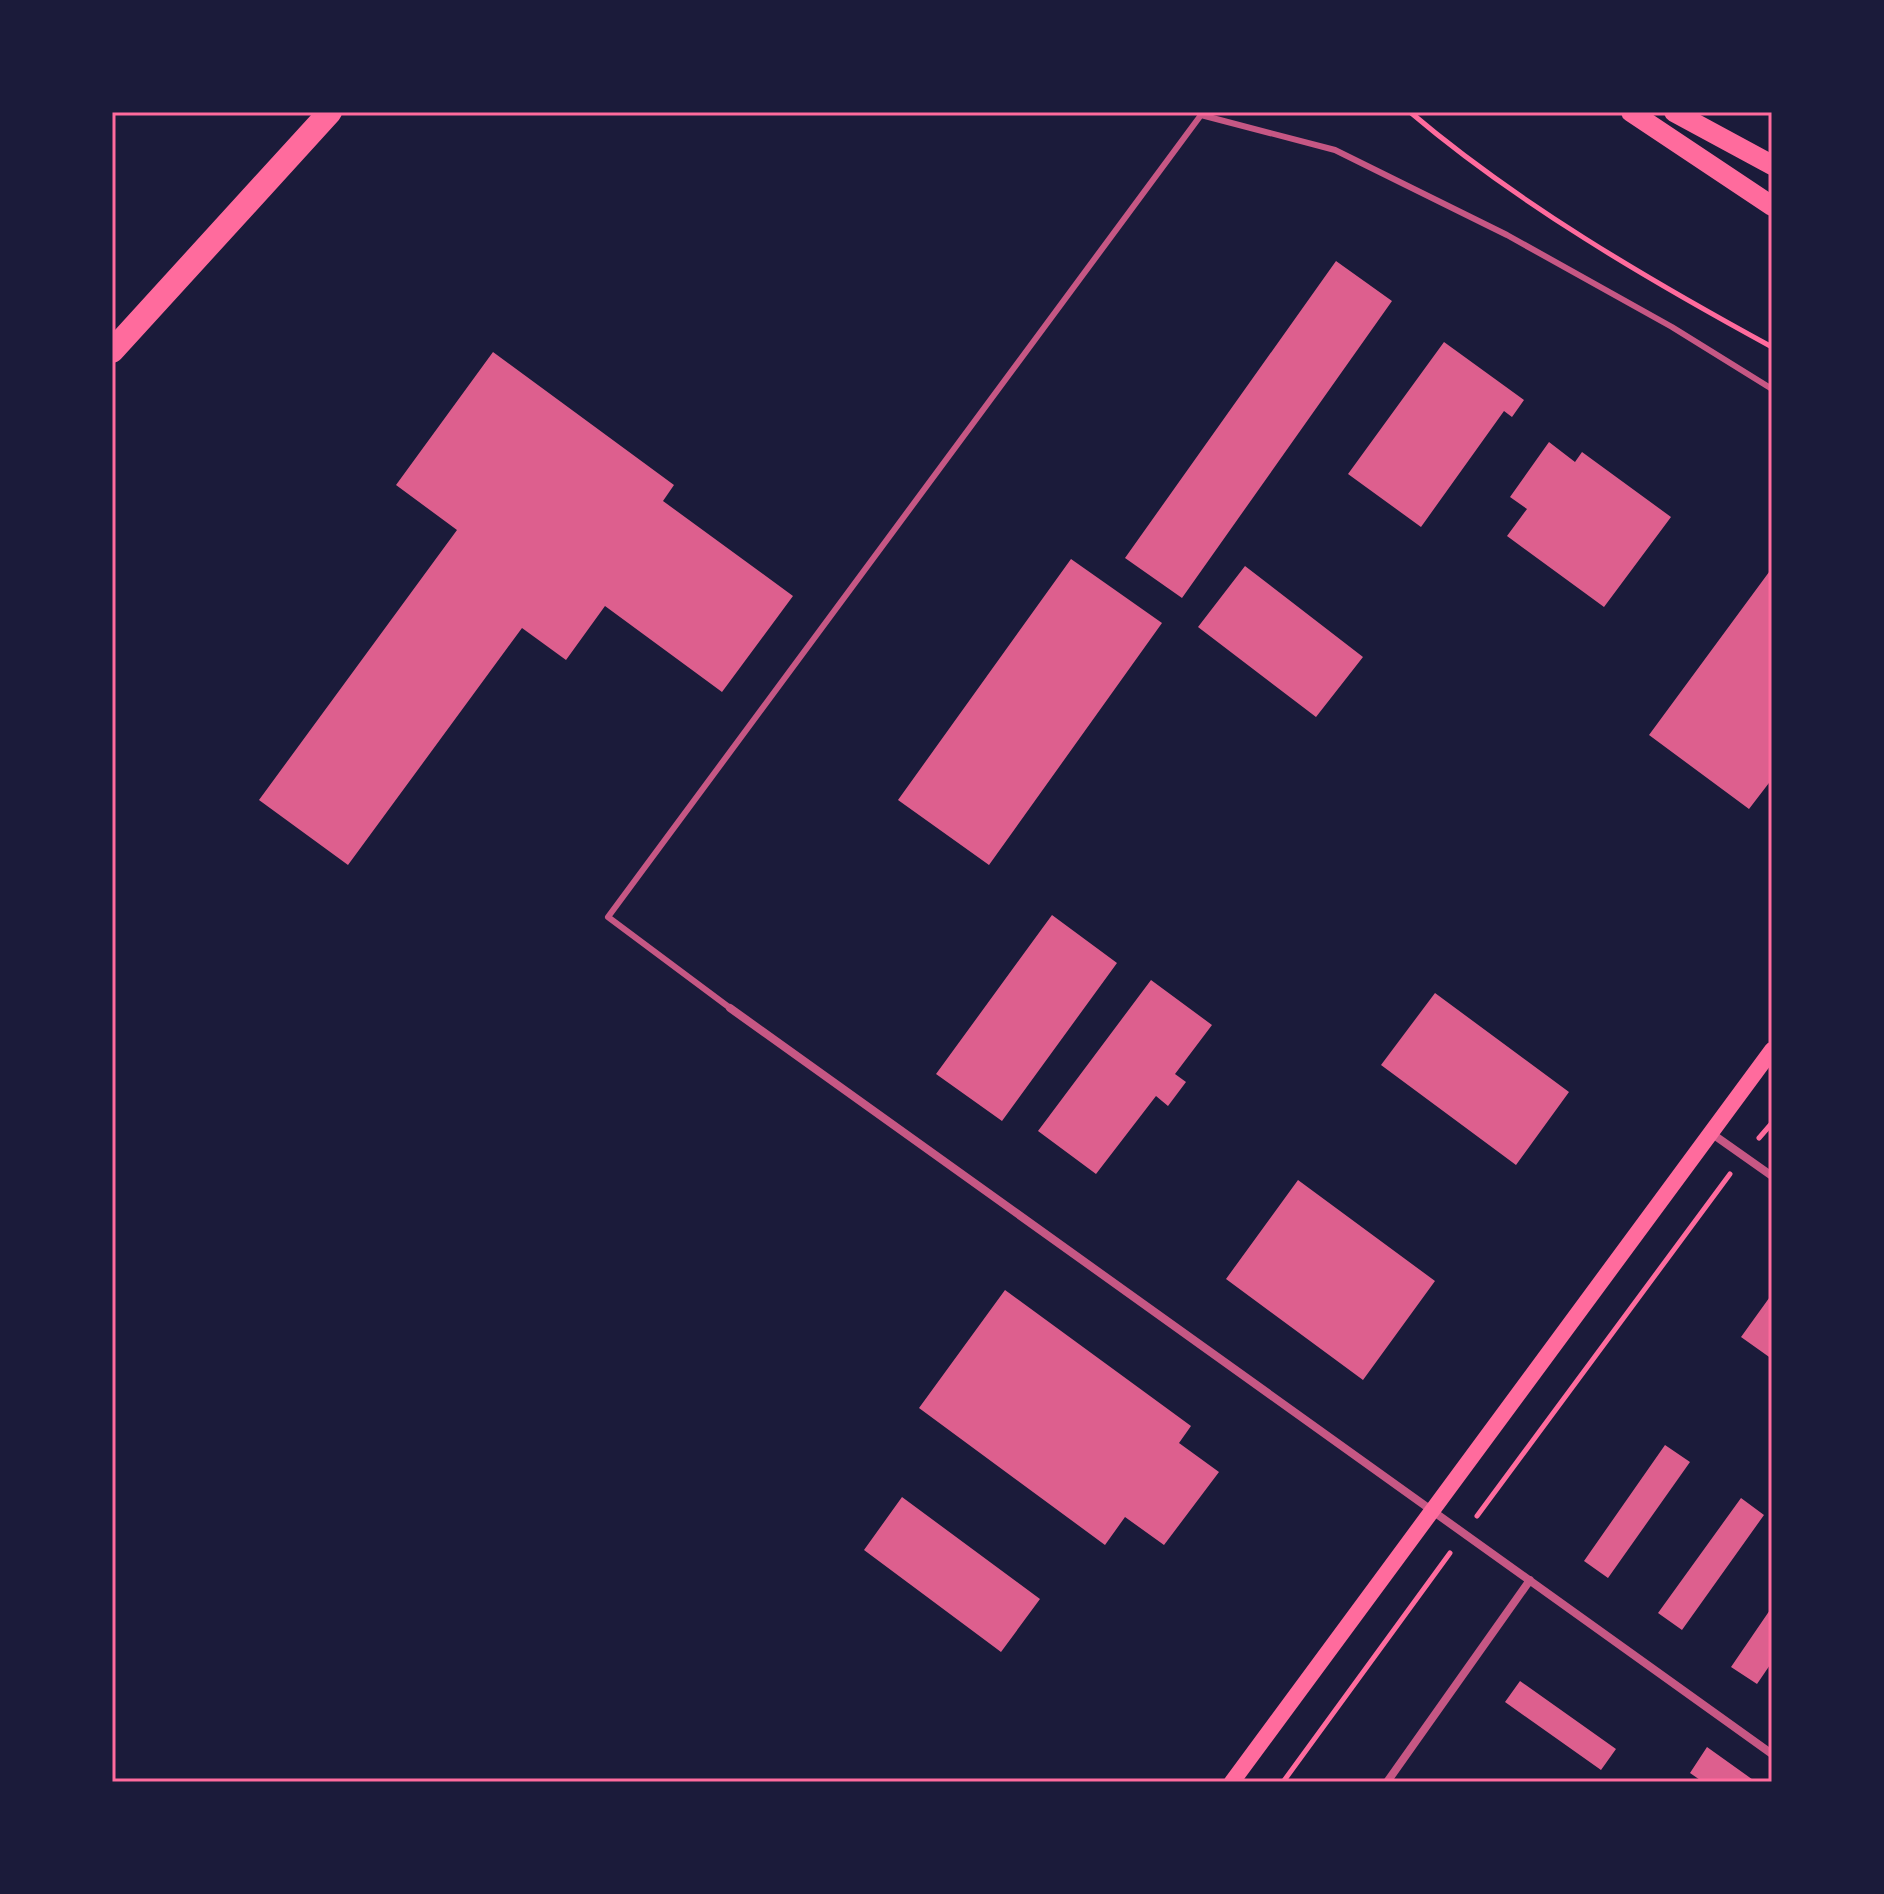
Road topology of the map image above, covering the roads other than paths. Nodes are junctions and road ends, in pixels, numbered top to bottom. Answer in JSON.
{"nodes":[{"id":1,"x":330,"y":112,"type":"edge"},
{"id":2,"x":1631,"y":112,"type":"edge"},
{"id":3,"x":1674,"y":112,"type":"edge"},
{"id":4,"x":1772,"y":165,"type":"edge"},
{"id":5,"x":1772,"y":206,"type":"edge"},
{"id":6,"x":112,"y":351,"type":"edge"},
{"id":7,"x":1772,"y":389,"type":"edge"},
{"id":8,"x":730,"y":1008,"type":"joint"},
{"id":9,"x":1772,"y":1050,"type":"edge"},
{"id":10,"x":1711,"y":1133,"type":"junction"},
{"id":11,"x":1772,"y":1176,"type":"edge"},
{"id":12,"x":1434,"y":1510,"type":"junction"},
{"id":13,"x":1530,"y":1580,"type":"junction"},
{"id":14,"x":1772,"y":1754,"type":"edge"},
{"id":15,"x":1232,"y":1782,"type":"edge"},
{"id":16,"x":1387,"y":1782,"type":"edge"}],
"edges":[{"from":1,"to":6,"type":"highway"},
{"from":2,"to":5,"type":"main road"},
{"from":3,"to":4,"type":"main road"},
{"from":7,"to":8,"type":"lane"},
{"from":8,"to":12,"type":"street"},
{"from":9,"to":10,"type":"main road"},
{"from":10,"to":11,"type":"street"},
{"from":10,"to":12,"type":"main road"},
{"from":12,"to":13,"type":"street"},
{"from":12,"to":15,"type":"main road"},
{"from":13,"to":14,"type":"street"},
{"from":13,"to":16,"type":"street"}]}
